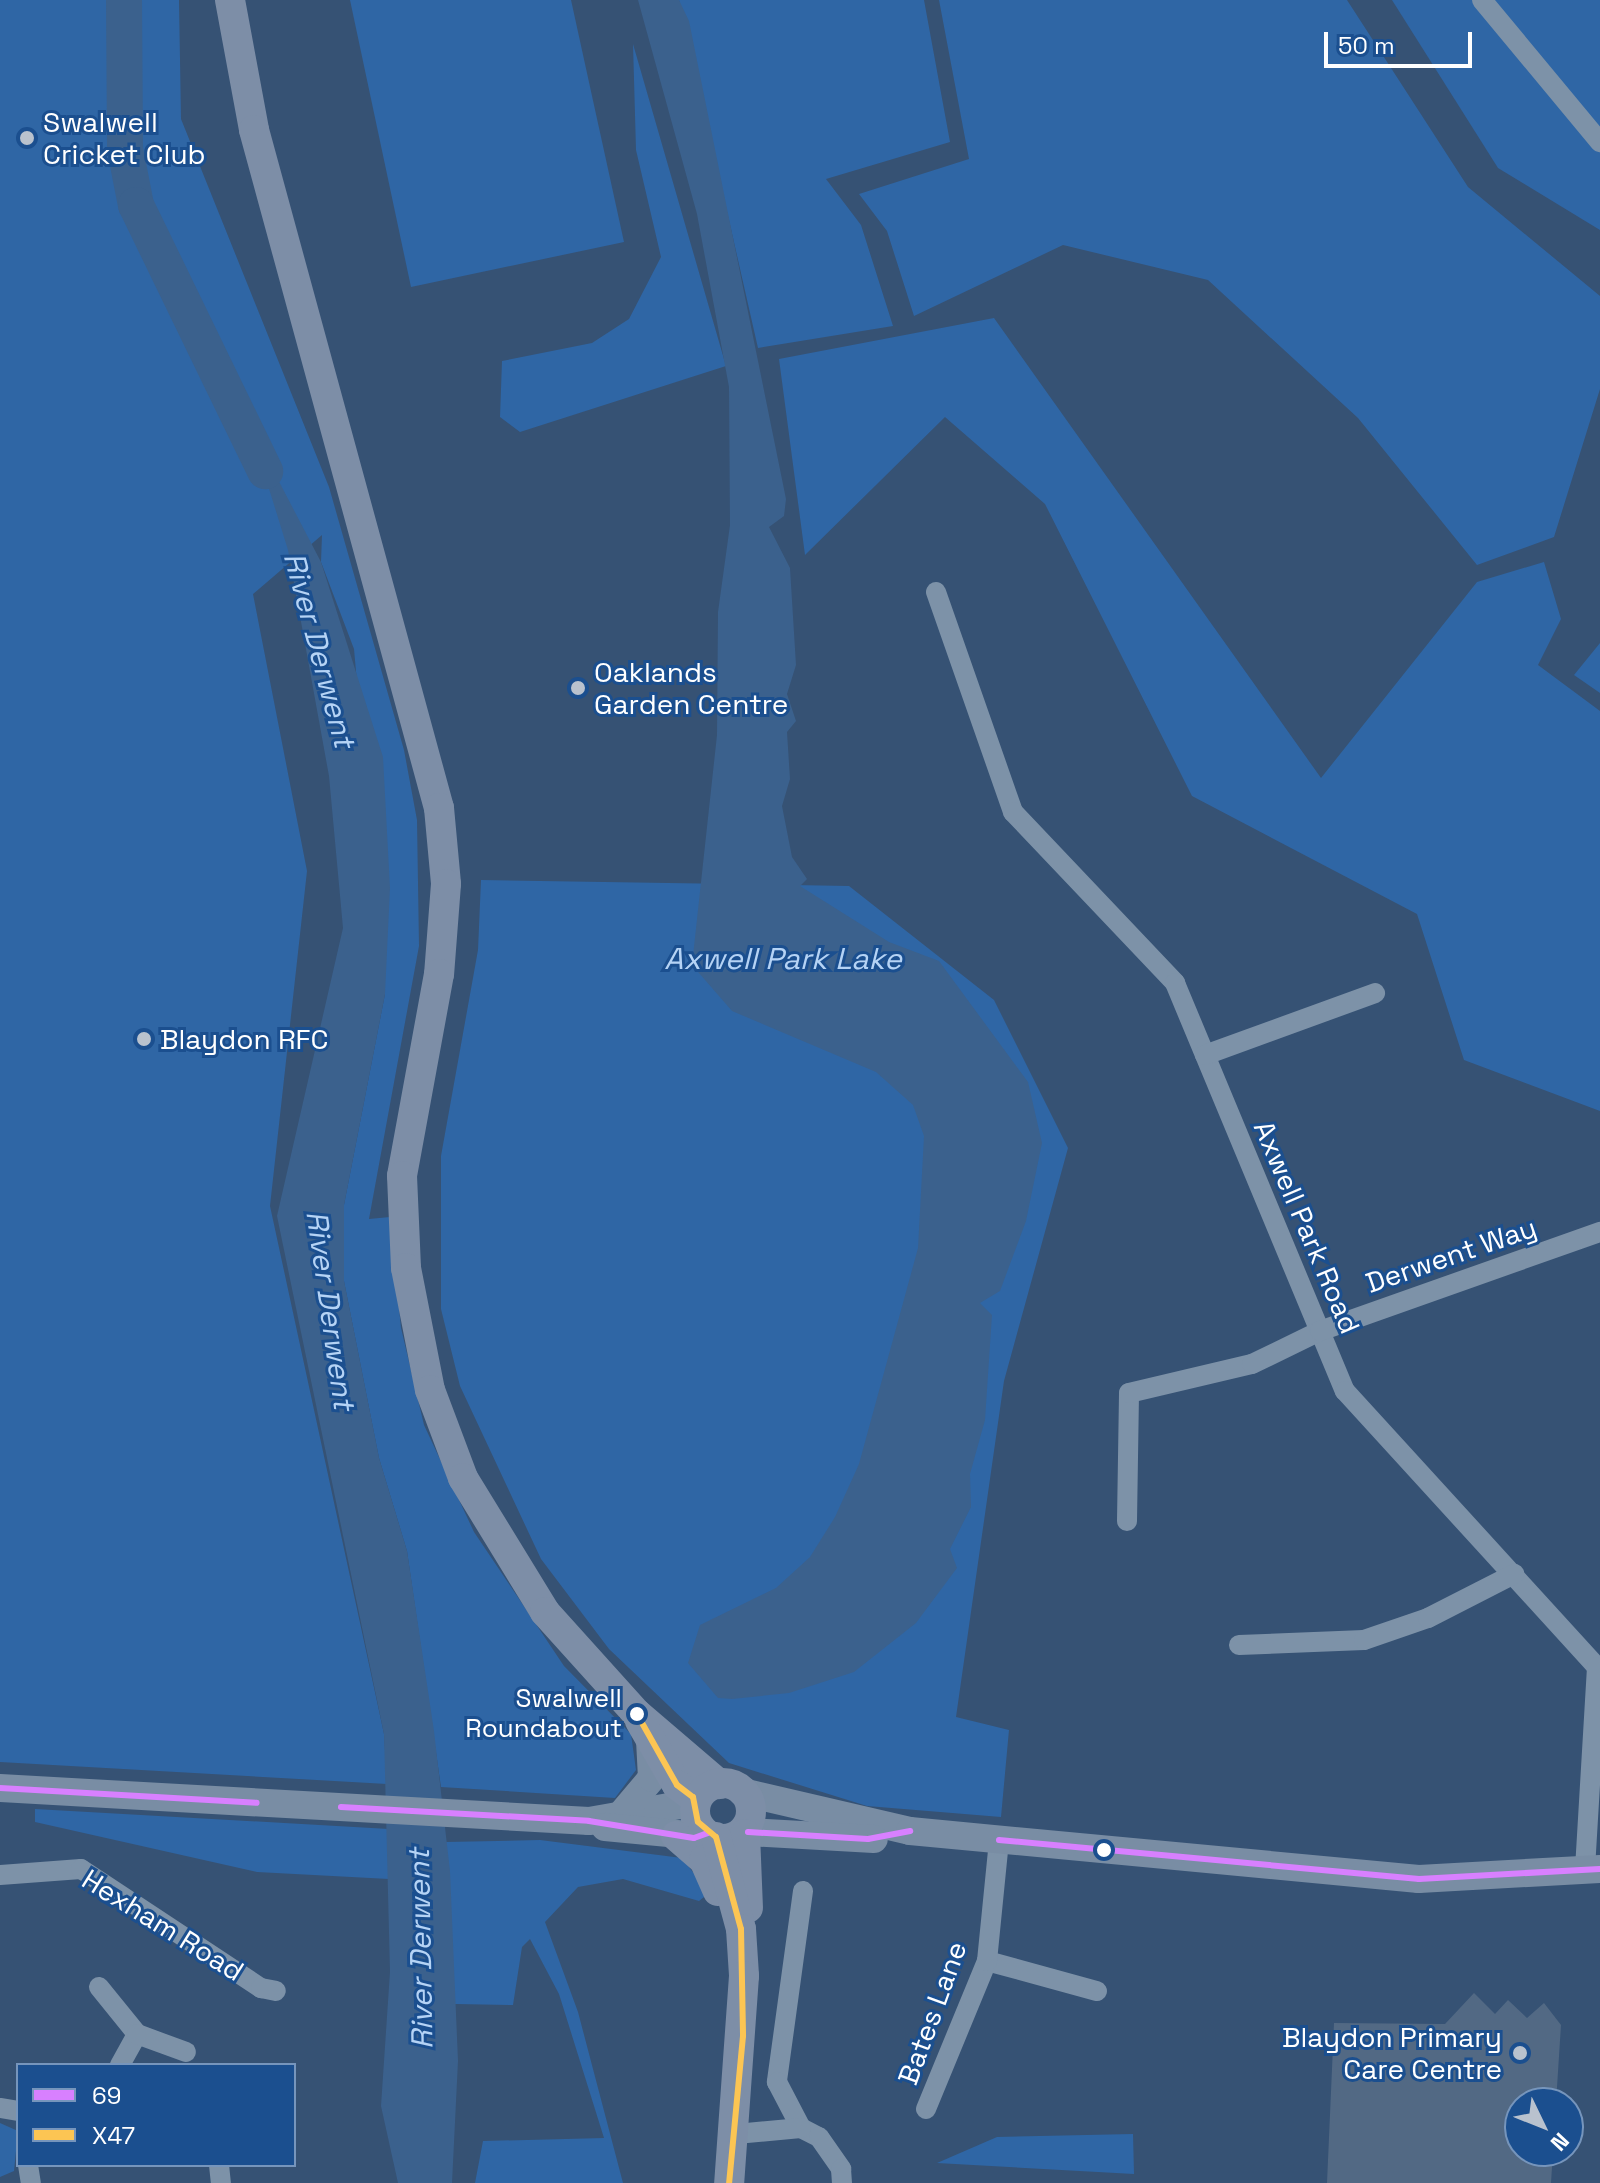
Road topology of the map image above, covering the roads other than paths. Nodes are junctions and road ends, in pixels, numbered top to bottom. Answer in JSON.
{"nodes":[{"id":1,"x":230,"y":0,"type":"edge"},
{"id":2,"x":1482,"y":0,"type":"edge"},
{"id":3,"x":1600,"y":142,"type":"edge"},
{"id":4,"x":936,"y":592,"type":"dead end"},
{"id":5,"x":1375,"y":993,"type":"dead end"},
{"id":6,"x":1205,"y":1055,"type":"junction"},
{"id":7,"x":1600,"y":1232,"type":"edge"},
{"id":8,"x":1320,"y":1331,"type":"junction"},
{"id":9,"x":1127,"y":1521,"type":"dead end"},
{"id":10,"x":1514,"y":1574,"type":"junction"},
{"id":11,"x":1239,"y":1645,"type":"dead end"},
{"id":12,"x":1599,"y":1665,"type":"edge"},
{"id":13,"x":644,"y":1727,"type":"junction"},
{"id":14,"x":0,"y":1788,"type":"edge"},
{"id":15,"x":711,"y":1794,"type":"junction"},
{"id":16,"x":619,"y":1817,"type":"junction"},
{"id":17,"x":589,"y":1821,"type":"junction"},
{"id":18,"x":910,"y":1831,"type":"junction"},
{"id":19,"x":729,"y":1834,"type":"junction"},
{"id":20,"x":676,"y":1836,"type":"junction"},
{"id":21,"x":799,"y":1839,"type":"junction"},
{"id":22,"x":999,"y":1840,"type":"junction"},
{"id":23,"x":748,"y":1864,"type":"junction"},
{"id":24,"x":1592,"y":1870,"type":"edge"},
{"id":25,"x":0,"y":1875,"type":"edge"},
{"id":26,"x":803,"y":1891,"type":"dead end"},
{"id":27,"x":741,"y":1929,"type":"junction"},
{"id":28,"x":987,"y":1961,"type":"junction"},
{"id":29,"x":744,"y":1976,"type":"junction"},
{"id":30,"x":99,"y":1987,"type":"dead end"},
{"id":31,"x":276,"y":1991,"type":"dead end"},
{"id":32,"x":1097,"y":1991,"type":"dead end"},
{"id":33,"x":137,"y":2034,"type":"junction"},
{"id":34,"x":186,"y":2052,"type":"dead end"},
{"id":35,"x":121,"y":2063,"type":"edge"},
{"id":36,"x":926,"y":2109,"type":"dead end"},
{"id":37,"x":801,"y":2128,"type":"junction"},
{"id":38,"x":736,"y":2134,"type":"junction"},
{"id":39,"x":729,"y":2183,"type":"edge"},
{"id":40,"x":842,"y":2183,"type":"edge"}],
"edges":[{"from":1,"to":13,"type":"main road"},
{"from":2,"to":3,"type":"street"},
{"from":4,"to":6,"type":"street","name":"Axwell Park Road"},
{"from":5,"to":6,"type":"street"},
{"from":6,"to":8,"type":"street","name":"Axwell Park Road"},
{"from":7,"to":8,"type":"street","name":"Derwent Way"},
{"from":8,"to":9,"type":"street","name":"Derwent Way"},
{"from":8,"to":10,"type":"street","name":"Axwell Park Road"},
{"from":10,"to":11,"type":"street"},
{"from":10,"to":12,"type":"street","name":"Axwell Park Road"},
{"from":12,"to":24,"type":"street","name":"Axwell Park Road"},
{"from":13,"to":15,"type":"main road"},
{"from":13,"to":16,"type":"main road"},
{"from":14,"to":17,"type":"main road"},
{"from":15,"to":16,"type":"main road"},
{"from":15,"to":18,"type":"main road"},
{"from":15,"to":19,"type":"main road"},
{"from":15,"to":19,"type":"main road"},
{"from":16,"to":17,"type":"main road"},
{"from":17,"to":20,"type":"main road"},
{"from":18,"to":21,"type":"main road"},
{"from":18,"to":22,"type":"main road"},
{"from":19,"to":20,"type":"main road"},
{"from":19,"to":21,"type":"main road"},
{"from":19,"to":23,"type":"main road"},
{"from":19,"to":27,"type":"main road"},
{"from":20,"to":29,"type":"main road"},
{"from":21,"to":23,"type":"main road"},
{"from":22,"to":24,"type":"main road"},
{"from":22,"to":28,"type":"street","name":"Bates Lane"},
{"from":23,"to":27,"type":"main road"},
{"from":25,"to":31,"type":"street","name":"Hexham Road"},
{"from":26,"to":37,"type":"street"},
{"from":27,"to":29,"type":"main road"},
{"from":28,"to":32,"type":"street"},
{"from":28,"to":36,"type":"street","name":"Bates Lane"},
{"from":29,"to":38,"type":"main road"},
{"from":30,"to":33,"type":"street"},
{"from":33,"to":34,"type":"street"},
{"from":33,"to":35,"type":"street"},
{"from":37,"to":38,"type":"street"},
{"from":37,"to":40,"type":"street"},
{"from":38,"to":39,"type":"main road"}]}
